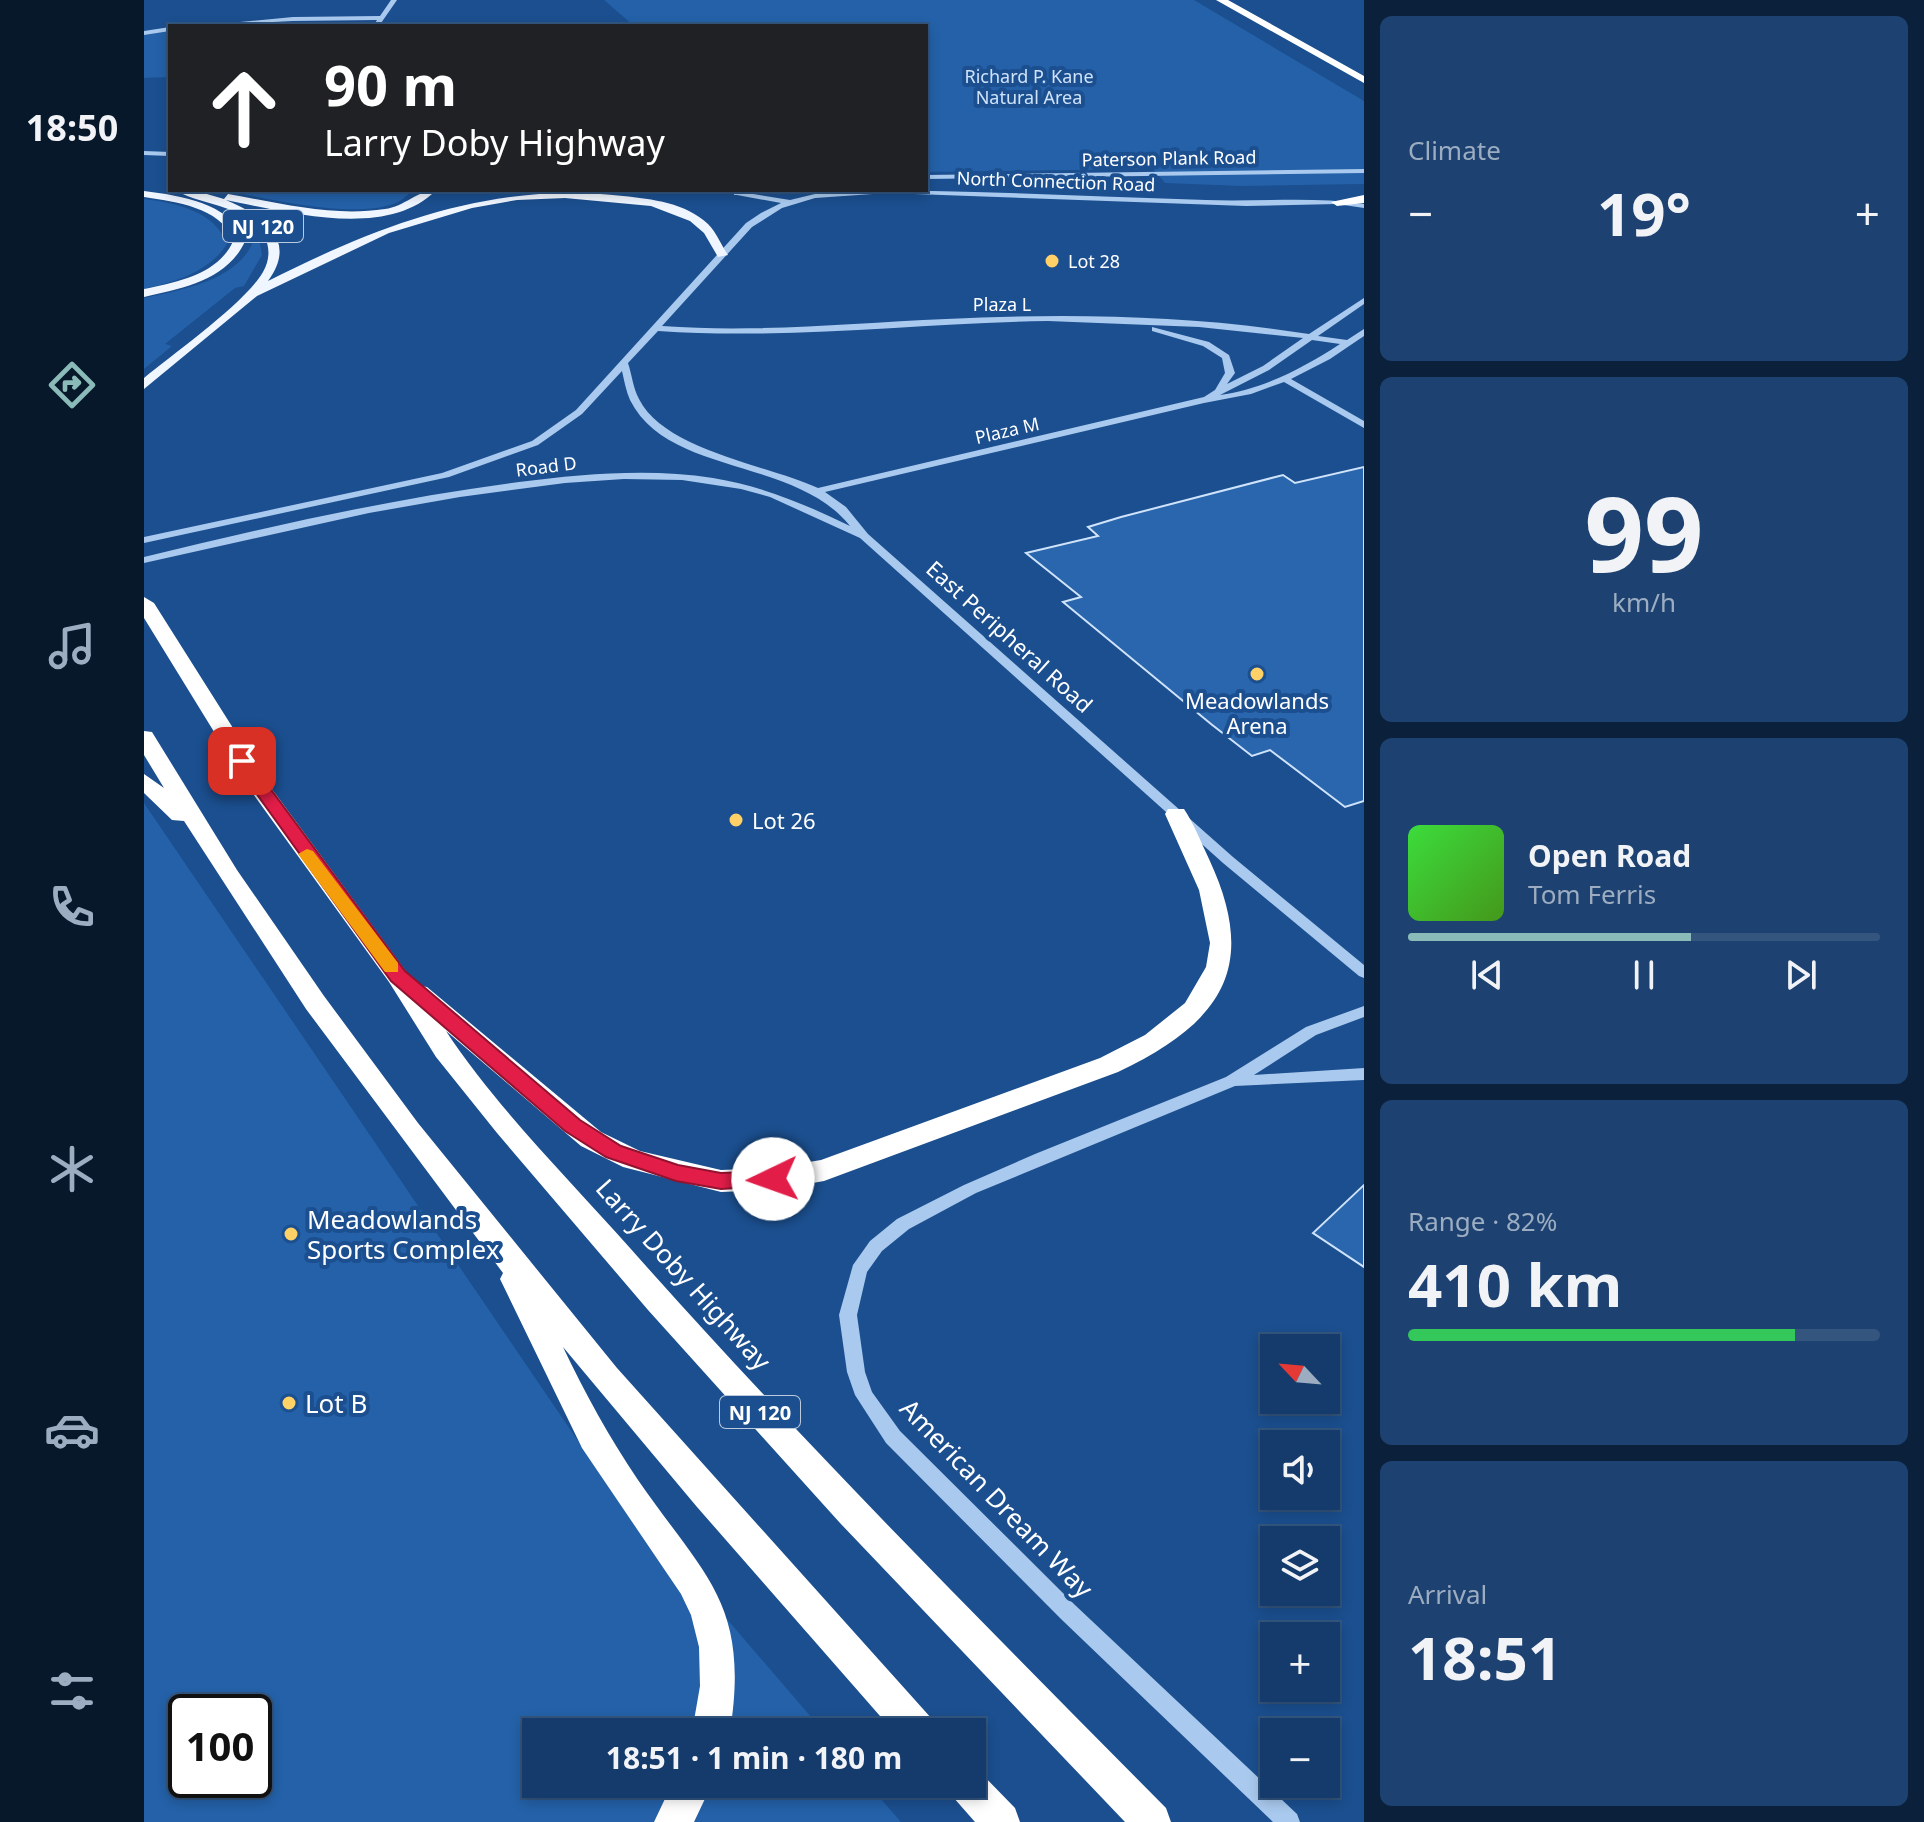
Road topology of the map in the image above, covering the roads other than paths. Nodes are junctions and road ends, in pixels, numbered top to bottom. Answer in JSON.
{"nodes":[{"id":1,"x":394,"y":0,"type":"edge"},
{"id":2,"x":1221,"y":0,"type":"edge"},
{"id":3,"x":1245,"y":0,"type":"edge"},
{"id":4,"x":381,"y":18,"type":"junction"},
{"id":5,"x":227,"y":24,"type":"edge"},
{"id":6,"x":377,"y":24,"type":"edge"},
{"id":7,"x":168,"y":29,"type":"edge"},
{"id":8,"x":144,"y":33,"type":"edge"},
{"id":9,"x":1311,"y":36,"type":"dead end"},
{"id":10,"x":1364,"y":80,"type":"edge"},
{"id":11,"x":144,"y":153,"type":"edge"},
{"id":12,"x":168,"y":154,"type":"edge"},
{"id":13,"x":1364,"y":171,"type":"edge"},
{"id":14,"x":928,"y":177,"type":"edge"},
{"id":15,"x":144,"y":185,"type":"edge"},
{"id":16,"x":168,"y":188,"type":"edge"},
{"id":17,"x":189,"y":192,"type":"edge"},
{"id":18,"x":192,"y":192,"type":"edge"},
{"id":19,"x":429,"y":192,"type":"edge"},
{"id":20,"x":735,"y":192,"type":"edge"},
{"id":21,"x":863,"y":192,"type":"edge"},
{"id":22,"x":899,"y":192,"type":"edge"},
{"id":23,"x":144,"y":194,"type":"edge"},
{"id":24,"x":1364,"y":199,"type":"edge"},
{"id":25,"x":792,"y":202,"type":"junction"},
{"id":26,"x":1337,"y":202,"type":"junction"},
{"id":27,"x":1364,"y":206,"type":"edge"},
{"id":28,"x":758,"y":218,"type":"junction"},
{"id":29,"x":722,"y":255,"type":"junction"},
{"id":30,"x":144,"y":293,"type":"edge"},
{"id":31,"x":253,"y":293,"type":"junction"},
{"id":32,"x":1364,"y":300,"type":"edge"},
{"id":33,"x":1128,"y":322,"type":"junction"},
{"id":34,"x":656,"y":328,"type":"junction"},
{"id":35,"x":1364,"y":332,"type":"edge"},
{"id":36,"x":1311,"y":337,"type":"junction"},
{"id":37,"x":1348,"y":343,"type":"junction"},
{"id":38,"x":624,"y":363,"type":"junction"},
{"id":39,"x":1286,"y":380,"type":"junction"},
{"id":40,"x":144,"y":385,"type":"edge"},
{"id":41,"x":1219,"y":390,"type":"junction"},
{"id":42,"x":1204,"y":400,"type":"junction"},
{"id":43,"x":1364,"y":425,"type":"edge"},
{"id":44,"x":818,"y":491,"type":"junction"},
{"id":45,"x":864,"y":536,"type":"junction"},
{"id":46,"x":144,"y":540,"type":"edge"},
{"id":47,"x":144,"y":560,"type":"edge"},
{"id":48,"x":144,"y":603,"type":"edge"},
{"id":49,"x":144,"y":737,"type":"edge"},
{"id":50,"x":144,"y":781,"type":"edge"},
{"id":51,"x":1176,"y":814,"type":"junction"},
{"id":52,"x":203,"y":837,"type":"junction"},
{"id":53,"x":1364,"y":973,"type":"edge"},
{"id":54,"x":398,"y":976,"type":"junction"},
{"id":55,"x":1364,"y":1011,"type":"edge"},
{"id":56,"x":1364,"y":1074,"type":"edge"},
{"id":57,"x":1232,"y":1081,"type":"junction"},
{"id":58,"x":495,"y":1238,"type":"junction"},
{"id":59,"x":715,"y":1718,"type":"edge"},
{"id":60,"x":907,"y":1718,"type":"edge"},
{"id":61,"x":686,"y":1798,"type":"edge"},
{"id":62,"x":979,"y":1798,"type":"edge"},
{"id":63,"x":673,"y":1822,"type":"edge"},
{"id":64,"x":1001,"y":1822,"type":"edge"},
{"id":65,"x":1152,"y":1822,"type":"edge"},
{"id":66,"x":1289,"y":1822,"type":"edge"}],
"edges":[{"from":1,"to":4,"type":"street"},
{"from":2,"to":10,"type":"highway"},
{"from":3,"to":9,"type":"highway"},
{"from":4,"to":5,"type":"street"},
{"from":4,"to":6,"type":"street"},
{"from":7,"to":8,"type":"street"},
{"from":11,"to":12,"type":"street"},
{"from":13,"to":14,"type":"street","name":"Paterson Plank Road"},
{"from":15,"to":16,"type":"main road"},
{"from":17,"to":31,"type":"main road","number":"NJ 120"},
{"from":18,"to":19,"type":"main road"},
{"from":20,"to":25,"type":"street"},
{"from":20,"to":28,"type":"street"},
{"from":21,"to":25,"type":"street","name":"North Connection Road"},
{"from":22,"to":26,"type":"street","name":"North Connection Road"},
{"from":23,"to":30,"type":"main road"},
{"from":24,"to":26,"type":"highway"},
{"from":25,"to":28,"type":"street","name":"North Connection Road"},
{"from":26,"to":27,"type":"street","name":"North Connection Road"},
{"from":28,"to":29,"type":"street","name":"North Connection Road"},
{"from":29,"to":31,"type":"main road"},
{"from":29,"to":34,"type":"street","name":"North Connection Road"},
{"from":31,"to":40,"type":"main road","number":"NJ 120"},
{"from":32,"to":36,"type":"street","name":"Plaza M"},
{"from":33,"to":34,"type":"street","name":"Plaza L"},
{"from":33,"to":36,"type":"street","name":"Plaza L"},
{"from":33,"to":41,"type":"street"},
{"from":34,"to":38,"type":"street","name":"North Connection Road"},
{"from":35,"to":37,"type":"street","name":"Plaza M"},
{"from":36,"to":37,"type":"street","name":"Plaza L"},
{"from":36,"to":41,"type":"street","name":"Plaza M"},
{"from":37,"to":39,"type":"street","name":"Plaza M"},
{"from":38,"to":44,"type":"street","name":"East Peripheral Road"},
{"from":38,"to":46,"type":"street","name":"Road D"},
{"from":39,"to":42,"type":"street","name":"Plaza M"},
{"from":39,"to":43,"type":"street"},
{"from":41,"to":42,"type":"street","name":"Plaza M"},
{"from":42,"to":44,"type":"street","name":"Plaza M"},
{"from":44,"to":45,"type":"street","name":"East Peripheral Road"},
{"from":45,"to":47,"type":"street","name":"Road D"},
{"from":45,"to":51,"type":"street","name":"East Peripheral Road"},
{"from":48,"to":54,"type":"highway","name":"Larry Doby Highway","number":"NJ 120"},
{"from":49,"to":52,"type":"highway"},
{"from":50,"to":52,"type":"highway"},
{"from":51,"to":53,"type":"street","name":"East Peripheral Road"},
{"from":51,"to":54,"type":"highway"},
{"from":52,"to":58,"type":"highway"},
{"from":54,"to":65,"type":"highway","name":"Larry Doby Highway","number":"NJ 120"},
{"from":55,"to":57,"type":"street","name":"American Dream Way"},
{"from":56,"to":57,"type":"street"},
{"from":57,"to":66,"type":"street","name":"American Dream Way"},
{"from":58,"to":59,"type":"highway"},
{"from":58,"to":60,"type":"highway"},
{"from":61,"to":63,"type":"highway"},
{"from":62,"to":64,"type":"highway"}]}
